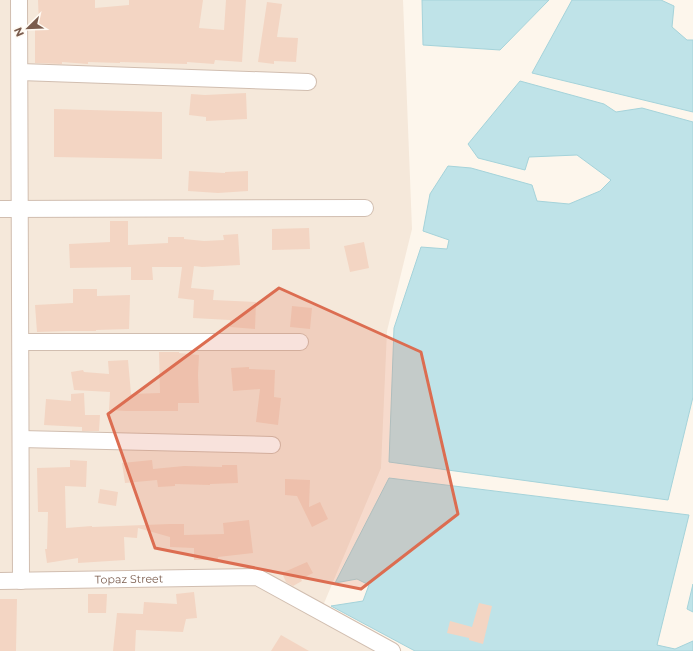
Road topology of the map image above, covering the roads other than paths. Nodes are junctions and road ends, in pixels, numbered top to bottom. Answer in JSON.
{"nodes":[{"id":1,"x":20,"y":0,"type":"edge"},
{"id":2,"x":20,"y":72,"type":"junction"},
{"id":3,"x":308,"y":82,"type":"dead end"},
{"id":4,"x":365,"y":208,"type":"dead end"},
{"id":5,"x":0,"y":209,"type":"edge"},
{"id":6,"x":20,"y":209,"type":"junction"},
{"id":7,"x":21,"y":342,"type":"junction"},
{"id":8,"x":300,"y":342,"type":"dead end"},
{"id":9,"x":21,"y":439,"type":"junction"},
{"id":10,"x":272,"y":445,"type":"dead end"},
{"id":11,"x":0,"y":581,"type":"edge"},
{"id":12,"x":21,"y":581,"type":"junction"},
{"id":13,"x":392,"y":651,"type":"edge"}],
"edges":[{"from":1,"to":2,"type":"street"},
{"from":2,"to":3,"type":"street"},
{"from":2,"to":6,"type":"street"},
{"from":4,"to":6,"type":"street"},
{"from":5,"to":6,"type":"street"},
{"from":6,"to":7,"type":"street"},
{"from":7,"to":8,"type":"street"},
{"from":7,"to":9,"type":"street"},
{"from":9,"to":10,"type":"street"},
{"from":9,"to":12,"type":"street"},
{"from":11,"to":12,"type":"street","name":"Topaz Street"},
{"from":12,"to":13,"type":"street","name":"Topaz Street"}]}
